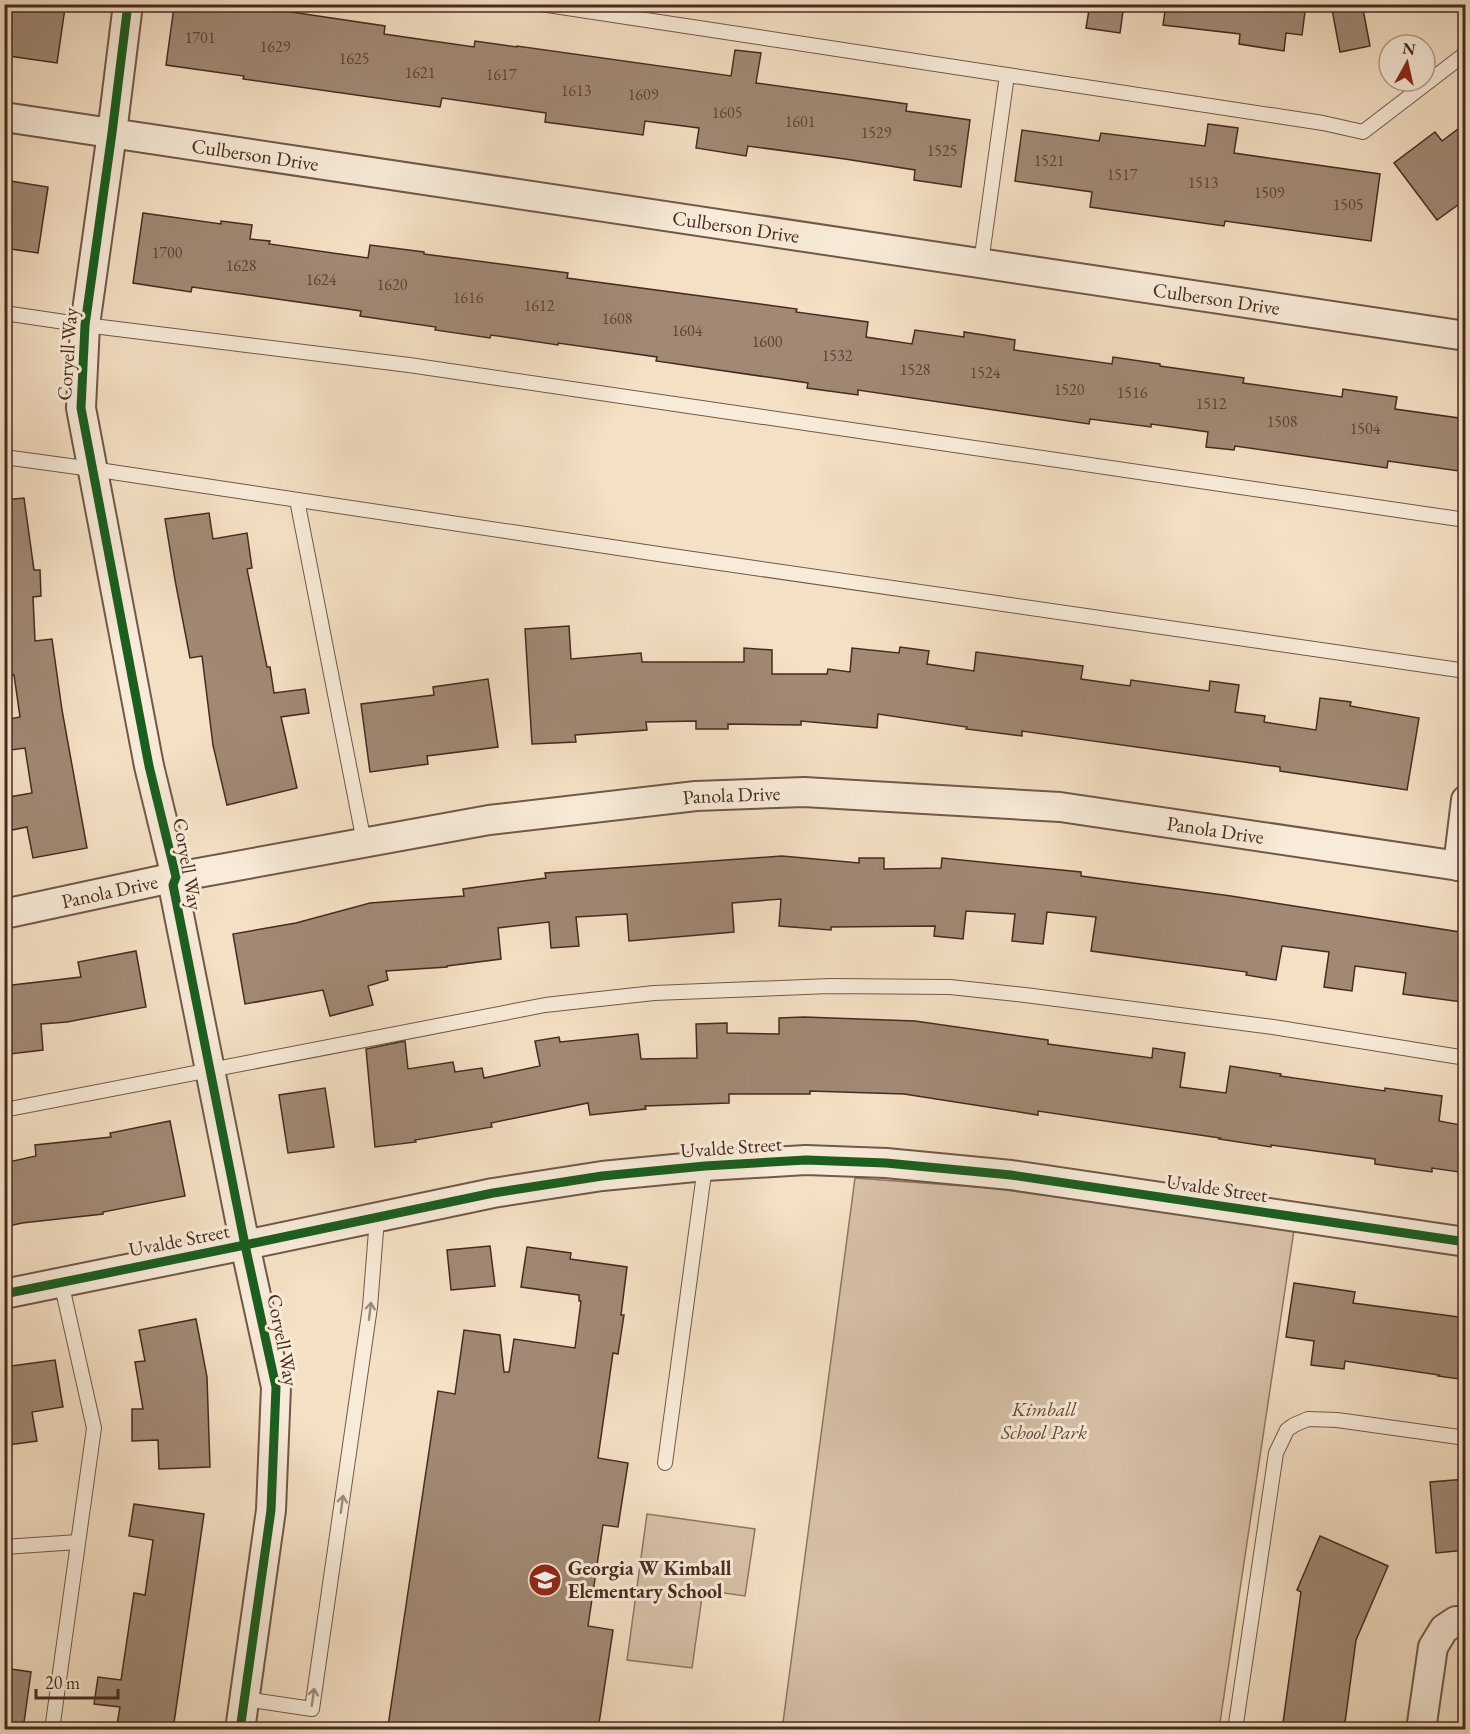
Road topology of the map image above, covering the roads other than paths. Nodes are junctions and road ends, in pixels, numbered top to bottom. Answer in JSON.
{"nodes":[{"id":1,"x":128,"y":4,"type":"edge"},
{"id":2,"x":542,"y":4,"type":"edge"},
{"id":3,"x":1466,"y":53,"type":"edge"},
{"id":4,"x":1007,"y":75,"type":"junction"},
{"id":5,"x":4,"y":117,"type":"edge"},
{"id":6,"x":112,"y":133,"type":"junction"},
{"id":7,"x":981,"y":263,"type":"junction"},
{"id":8,"x":4,"y":313,"type":"edge"},
{"id":9,"x":85,"y":325,"type":"junction"},
{"id":10,"x":1466,"y":336,"type":"edge"},
{"id":11,"x":4,"y":457,"type":"edge"},
{"id":12,"x":92,"y":468,"type":"junction"},
{"id":13,"x":297,"y":500,"type":"junction"},
{"id":14,"x":1466,"y":520,"type":"edge"},
{"id":15,"x":1466,"y":671,"type":"edge"},
{"id":16,"x":1466,"y":800,"type":"edge"},
{"id":17,"x":364,"y":842,"type":"junction"},
{"id":18,"x":1462,"y":867,"type":"edge"},
{"id":19,"x":176,"y":877,"type":"junction"},
{"id":20,"x":4,"y":914,"type":"edge"},
{"id":21,"x":1466,"y":1058,"type":"edge"},
{"id":22,"x":210,"y":1069,"type":"junction"},
{"id":23,"x":4,"y":1110,"type":"edge"},
{"id":24,"x":705,"y":1166,"type":"junction"},
{"id":25,"x":377,"y":1218,"type":"junction"},
{"id":26,"x":1466,"y":1242,"type":"edge"},
{"id":27,"x":245,"y":1245,"type":"junction"},
{"id":28,"x":61,"y":1282,"type":"junction"},
{"id":29,"x":4,"y":1294,"type":"edge"},
{"id":30,"x":1466,"y":1438,"type":"edge"},
{"id":31,"x":665,"y":1463,"type":"dead end"},
{"id":32,"x":78,"y":1542,"type":"junction"},
{"id":33,"x":4,"y":1547,"type":"edge"},
{"id":34,"x":1466,"y":1622,"type":"edge"},
{"id":35,"x":244,"y":1700,"type":"junction"},
{"id":36,"x":51,"y":1730,"type":"edge"},
{"id":37,"x":240,"y":1730,"type":"edge"},
{"id":38,"x":1235,"y":1730,"type":"edge"},
{"id":39,"x":1421,"y":1730,"type":"edge"}],
"edges":[{"from":1,"to":6,"type":"street","name":"Coryell Way"},
{"from":2,"to":4,"type":"lane"},
{"from":3,"to":4,"type":"lane"},
{"from":4,"to":7,"type":"lane"},
{"from":5,"to":6,"type":"street","name":"Culberson Drive"},
{"from":6,"to":7,"type":"street","name":"Culberson Drive"},
{"from":6,"to":9,"type":"street","name":"Coryell Way"},
{"from":7,"to":10,"type":"street","name":"Culberson Drive"},
{"from":8,"to":9,"type":"lane"},
{"from":9,"to":12,"type":"street","name":"Coryell Way"},
{"from":9,"to":14,"type":"lane"},
{"from":11,"to":12,"type":"lane"},
{"from":12,"to":13,"type":"lane"},
{"from":12,"to":19,"type":"street","name":"Coryell Way"},
{"from":13,"to":15,"type":"lane"},
{"from":13,"to":17,"type":"lane"},
{"from":16,"to":18,"type":"street"},
{"from":17,"to":18,"type":"street","name":"Panola Drive"},
{"from":17,"to":19,"type":"street","name":"Panola Drive"},
{"from":19,"to":20,"type":"street","name":"Panola Drive"},
{"from":19,"to":22,"type":"street","name":"Coryell Way"},
{"from":21,"to":22,"type":"lane"},
{"from":22,"to":23,"type":"lane"},
{"from":22,"to":27,"type":"street","name":"Coryell Way"},
{"from":24,"to":25,"type":"street","name":"Uvalde Street"},
{"from":24,"to":26,"type":"street","name":"Uvalde Street"},
{"from":24,"to":31,"type":"lane"},
{"from":25,"to":27,"type":"street","name":"Uvalde Street"},
{"from":35,"to":25,"type":"lane","one_way":true},
{"from":27,"to":28,"type":"street","name":"Uvalde Street"},
{"from":27,"to":35,"type":"street","name":"Coryell Way"},
{"from":28,"to":29,"type":"street","name":"Uvalde Street"},
{"from":28,"to":32,"type":"lane"},
{"from":30,"to":38,"type":"lane"},
{"from":32,"to":33,"type":"lane"},
{"from":32,"to":36,"type":"lane"},
{"from":34,"to":39,"type":"street"},
{"from":35,"to":37,"type":"street","name":"Coryell Way"}]}
